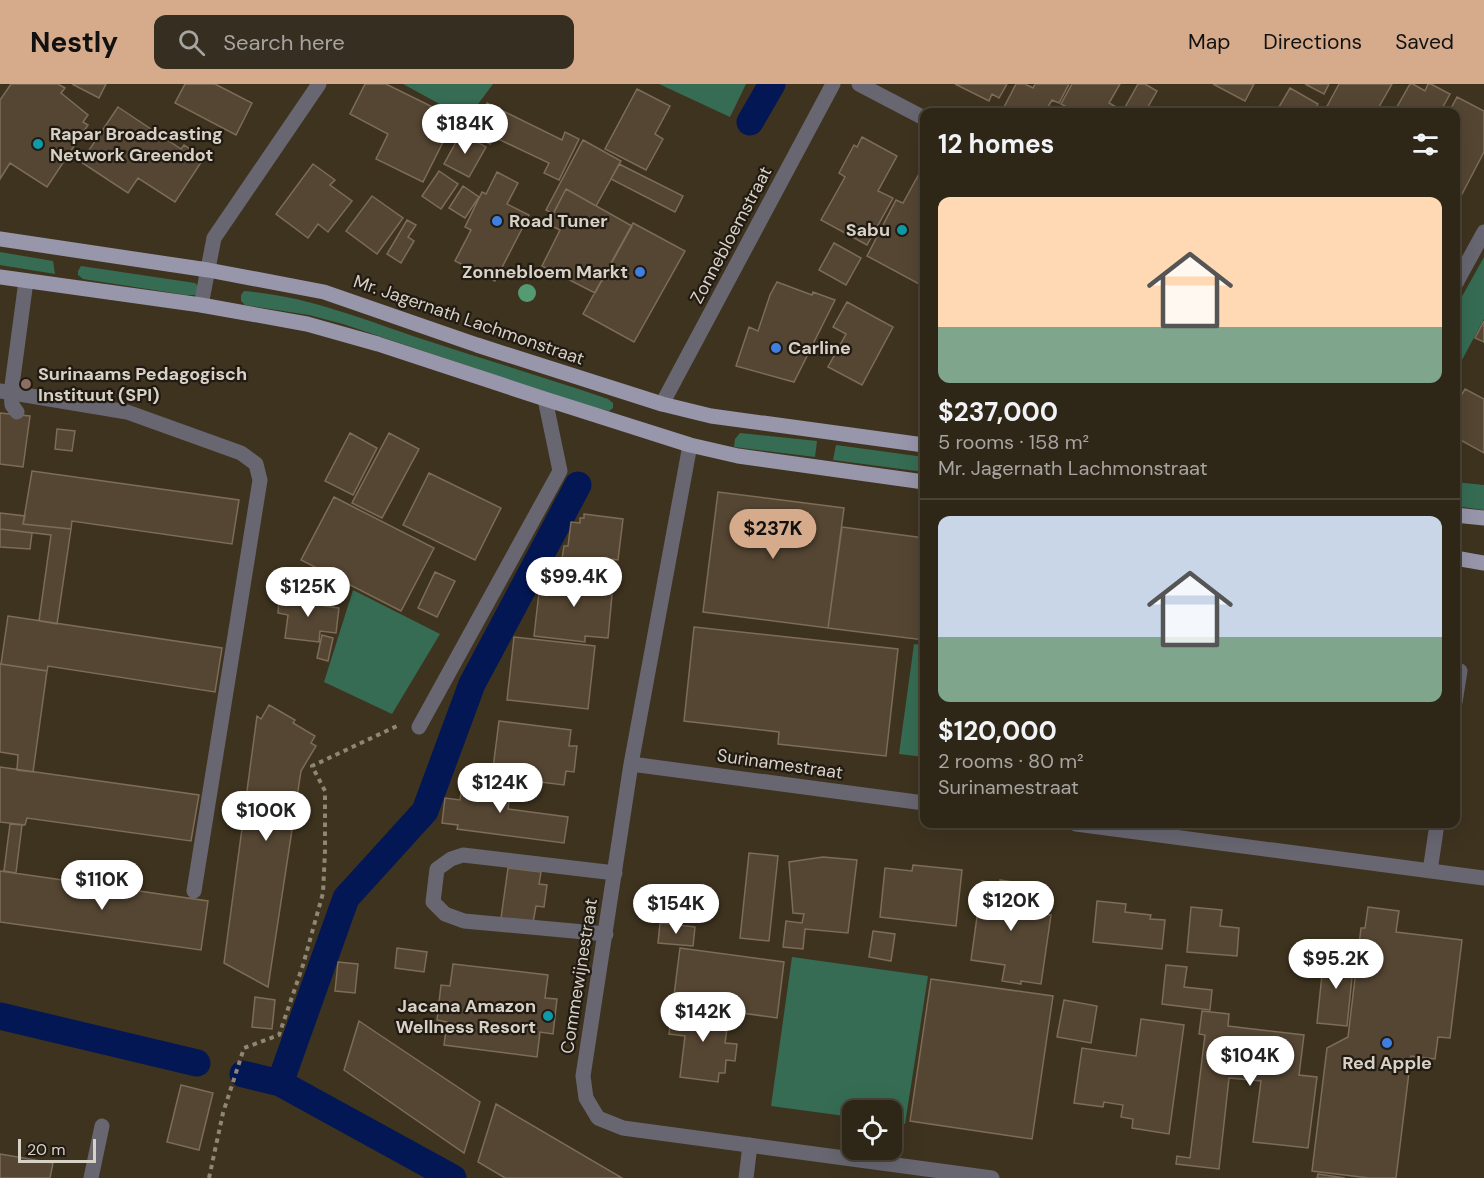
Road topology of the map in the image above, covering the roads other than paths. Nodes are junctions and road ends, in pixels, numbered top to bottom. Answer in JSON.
{"nodes":[{"id":1,"x":319,"y":84,"type":"edge"},
{"id":2,"x":833,"y":84,"type":"edge"},
{"id":3,"x":859,"y":84,"type":"edge"},
{"id":4,"x":920,"y":116,"type":"edge"},
{"id":5,"x":1484,"y":232,"type":"edge"},
{"id":6,"x":0,"y":239,"type":"edge"},
{"id":7,"x":208,"y":270,"type":"junction"},
{"id":8,"x":1460,"y":276,"type":"edge"},
{"id":9,"x":0,"y":277,"type":"edge"},
{"id":10,"x":27,"y":281,"type":"junction"},
{"id":11,"x":201,"y":305,"type":"junction"},
{"id":12,"x":6,"y":392,"type":"edge"},
{"id":13,"x":545,"y":399,"type":"junction"},
{"id":14,"x":662,"y":404,"type":"junction"},
{"id":15,"x":17,"y":412,"type":"dead end"},
{"id":16,"x":920,"y":444,"type":"edge"},
{"id":17,"x":690,"y":445,"type":"junction"},
{"id":18,"x":920,"y":481,"type":"edge"},
{"id":19,"x":1460,"y":516,"type":"edge"},
{"id":20,"x":1484,"y":518,"type":"edge"},
{"id":21,"x":1460,"y":559,"type":"edge"},
{"id":22,"x":1484,"y":563,"type":"edge"},
{"id":23,"x":419,"y":727,"type":"road end"},
{"id":24,"x":631,"y":764,"type":"junction"},
{"id":25,"x":920,"y":802,"type":"edge"},
{"id":26,"x":1106,"y":828,"type":"edge"},
{"id":27,"x":1436,"y":828,"type":"edge"},
{"id":28,"x":1430,"y":871,"type":"junction"},
{"id":29,"x":615,"y":873,"type":"junction"},
{"id":30,"x":1484,"y":878,"type":"edge"},
{"id":31,"x":194,"y":891,"type":"dead end"},
{"id":32,"x":606,"y":934,"type":"junction"},
{"id":33,"x":102,"y":1126,"type":"dead end"},
{"id":34,"x":750,"y":1145,"type":"junction"},
{"id":35,"x":91,"y":1178,"type":"edge"},
{"id":36,"x":746,"y":1178,"type":"edge"},
{"id":37,"x":992,"y":1178,"type":"edge"}],
"edges":[{"from":1,"to":7,"type":"street"},
{"from":2,"to":14,"type":"street","name":"Zonnebloemstraat"},
{"from":3,"to":4,"type":"street"},
{"from":5,"to":8,"type":"street"},
{"from":6,"to":7,"type":"main road","name":"Mr. Jagernath Lachmonstraat"},
{"from":7,"to":11,"type":"street"},
{"from":7,"to":14,"type":"main road","name":"Mr. Jagernath Lachmonstraat"},
{"from":9,"to":10,"type":"main road"},
{"from":10,"to":11,"type":"main road"},
{"from":10,"to":12,"type":"street"},
{"from":11,"to":13,"type":"main road"},
{"from":12,"to":15,"type":"street"},
{"from":12,"to":31,"type":"street"},
{"from":13,"to":17,"type":"main road"},
{"from":13,"to":23,"type":"street"},
{"from":14,"to":16,"type":"main road","name":"Mr. Jagernath Lachmonstraat"},
{"from":17,"to":18,"type":"main road"},
{"from":17,"to":24,"type":"street","name":"Commewijnestraat"},
{"from":19,"to":20,"type":"main road"},
{"from":21,"to":22,"type":"main road"},
{"from":24,"to":25,"type":"street","name":"Surinamestraat"},
{"from":24,"to":29,"type":"street","name":"Commewijnestraat"},
{"from":26,"to":28,"type":"street"},
{"from":27,"to":28,"type":"street"},
{"from":28,"to":30,"type":"street"},
{"from":29,"to":32,"type":"street","name":"Commewijnestraat"},
{"from":29,"to":32,"type":"street"},
{"from":32,"to":34,"type":"street","name":"Commewijnestraat"},
{"from":33,"to":35,"type":"street"},
{"from":34,"to":36,"type":"street"},
{"from":34,"to":37,"type":"street","name":"Commewijnestraat"}]}
